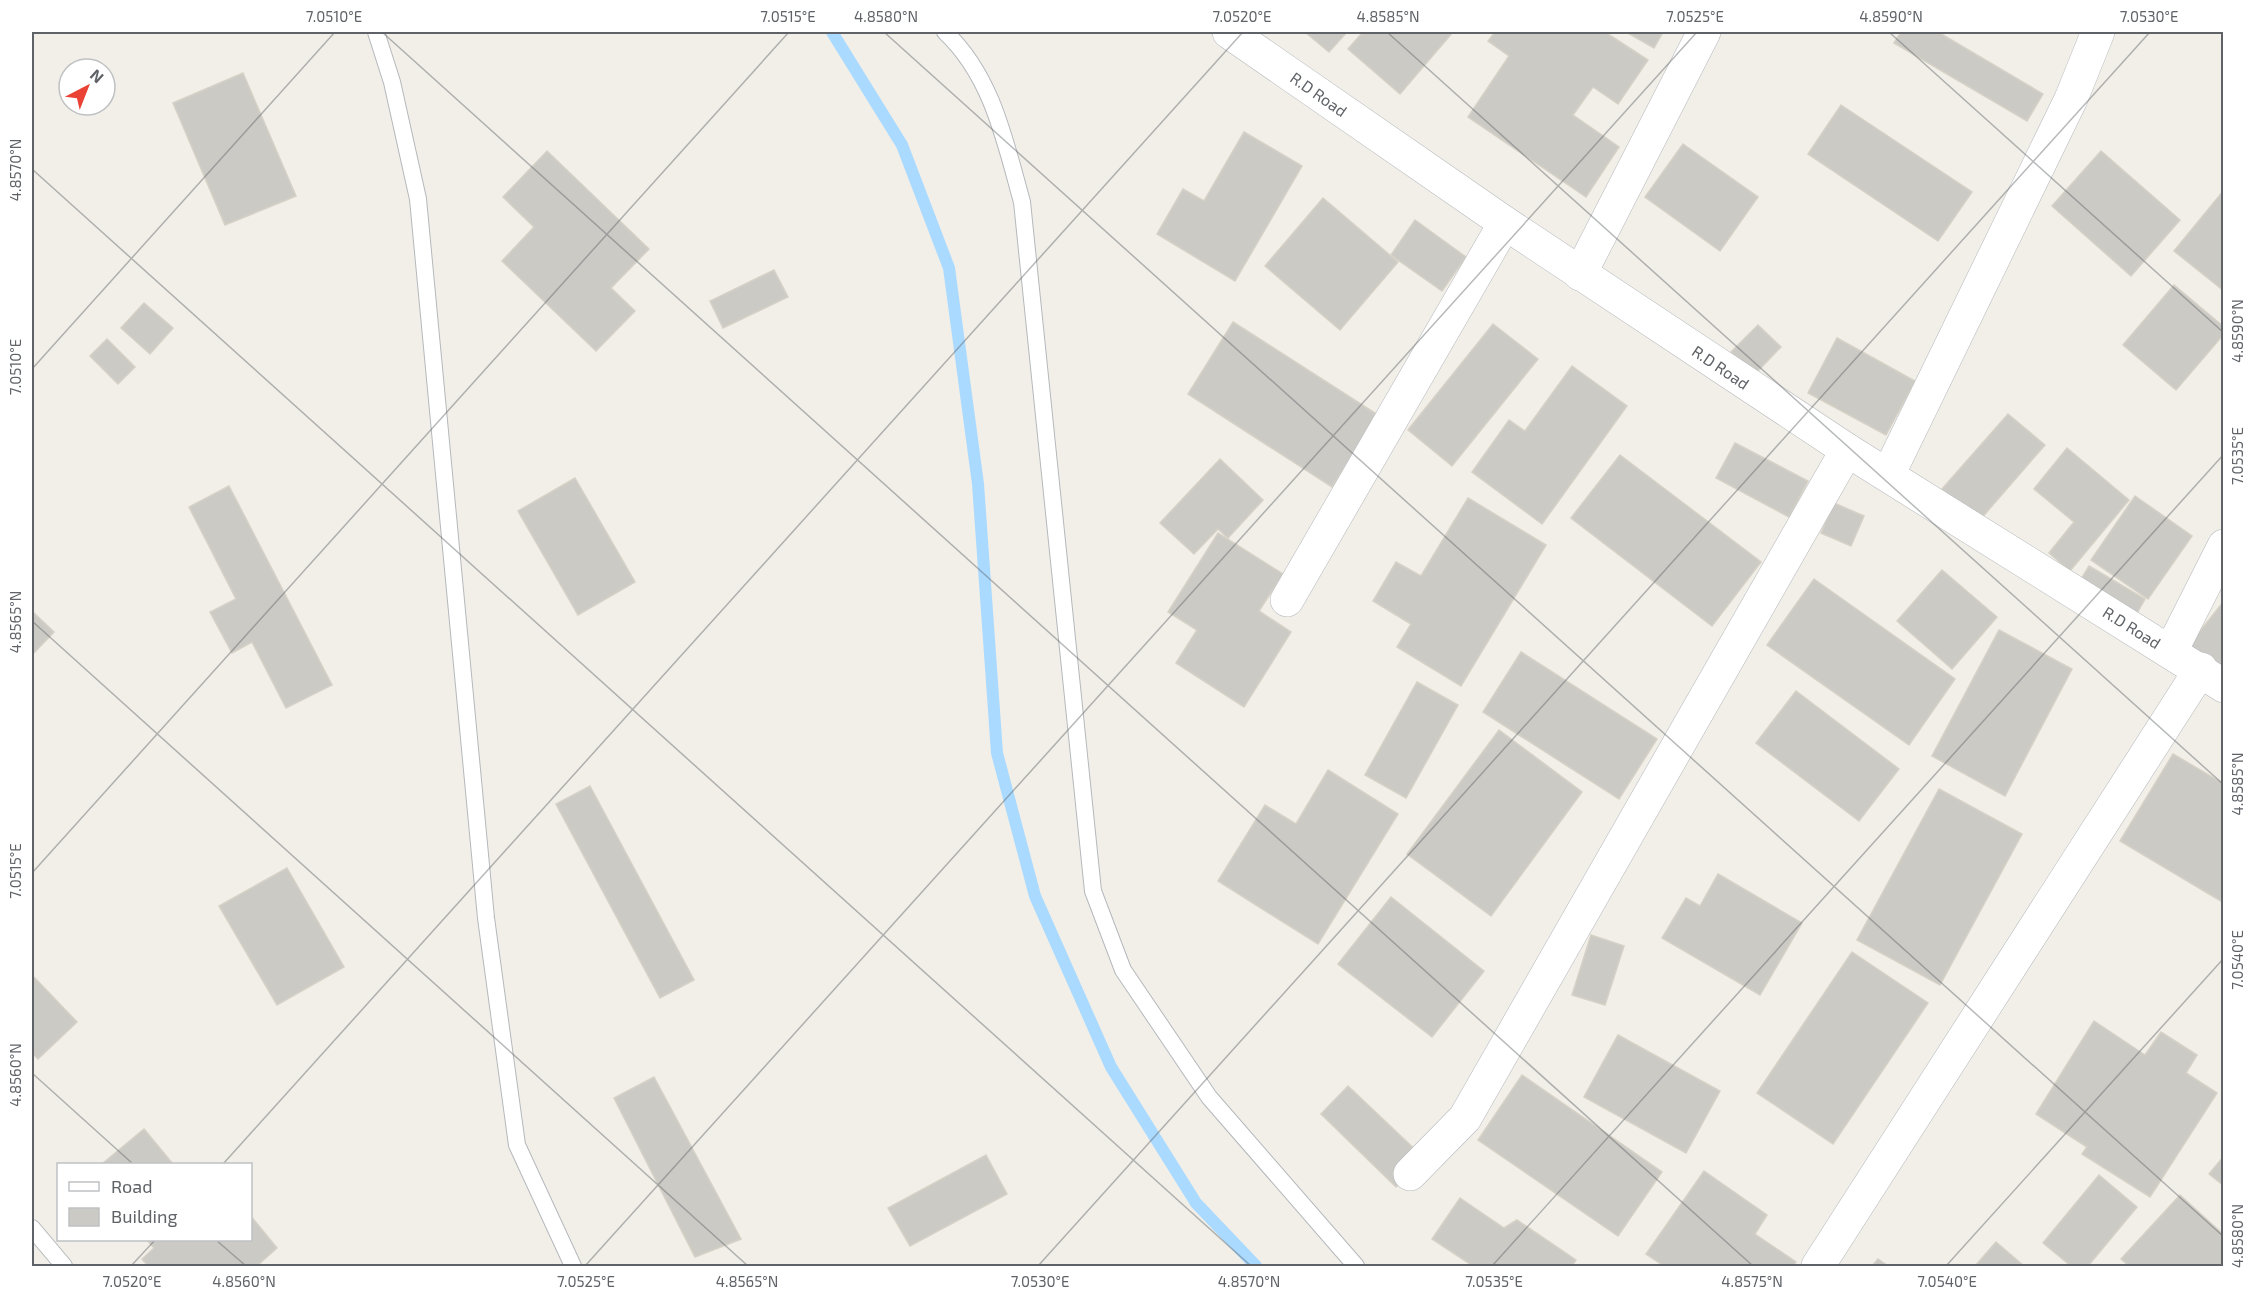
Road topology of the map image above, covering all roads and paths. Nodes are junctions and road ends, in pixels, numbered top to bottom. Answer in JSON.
{"nodes":[{"id":1,"x":376,"y":32,"type":"edge"},
{"id":2,"x":945,"y":32,"type":"edge"},
{"id":3,"x":1229,"y":32,"type":"edge"},
{"id":4,"x":1704,"y":32,"type":"edge"},
{"id":5,"x":2098,"y":32,"type":"edge"},
{"id":6,"x":1505,"y":223,"type":"junction"},
{"id":7,"x":1580,"y":274,"type":"junction"},
{"id":8,"x":1847,"y":450,"type":"junction"},
{"id":9,"x":1888,"y":476,"type":"junction"},
{"id":10,"x":2223,"y":546,"type":"edge"},
{"id":11,"x":1287,"y":600,"type":"dead end"},
{"id":12,"x":2171,"y":651,"type":"junction"},
{"id":13,"x":2212,"y":678,"type":"edge"},
{"id":14,"x":1410,"y":1174,"type":"dead end"},
{"id":15,"x":32,"y":1228,"type":"edge"},
{"id":16,"x":64,"y":1266,"type":"edge"},
{"id":17,"x":573,"y":1266,"type":"edge"},
{"id":18,"x":1356,"y":1266,"type":"edge"},
{"id":19,"x":1818,"y":1266,"type":"edge"}],
"edges":[{"from":1,"to":17,"type":"lane"},
{"from":2,"to":18,"type":"lane"},
{"from":3,"to":6,"type":"street","name":"R.D Road"},
{"from":4,"to":7,"type":"street"},
{"from":5,"to":9,"type":"street"},
{"from":6,"to":7,"type":"street","name":"R.D Road"},
{"from":6,"to":11,"type":"street"},
{"from":7,"to":8,"type":"street","name":"R.D Road"},
{"from":8,"to":9,"type":"street","name":"R.D Road"},
{"from":8,"to":14,"type":"street"},
{"from":9,"to":12,"type":"street","name":"R.D Road"},
{"from":10,"to":12,"type":"street"},
{"from":12,"to":13,"type":"street","name":"R.D Road"},
{"from":13,"to":19,"type":"street"},
{"from":15,"to":16,"type":"lane"}]}
